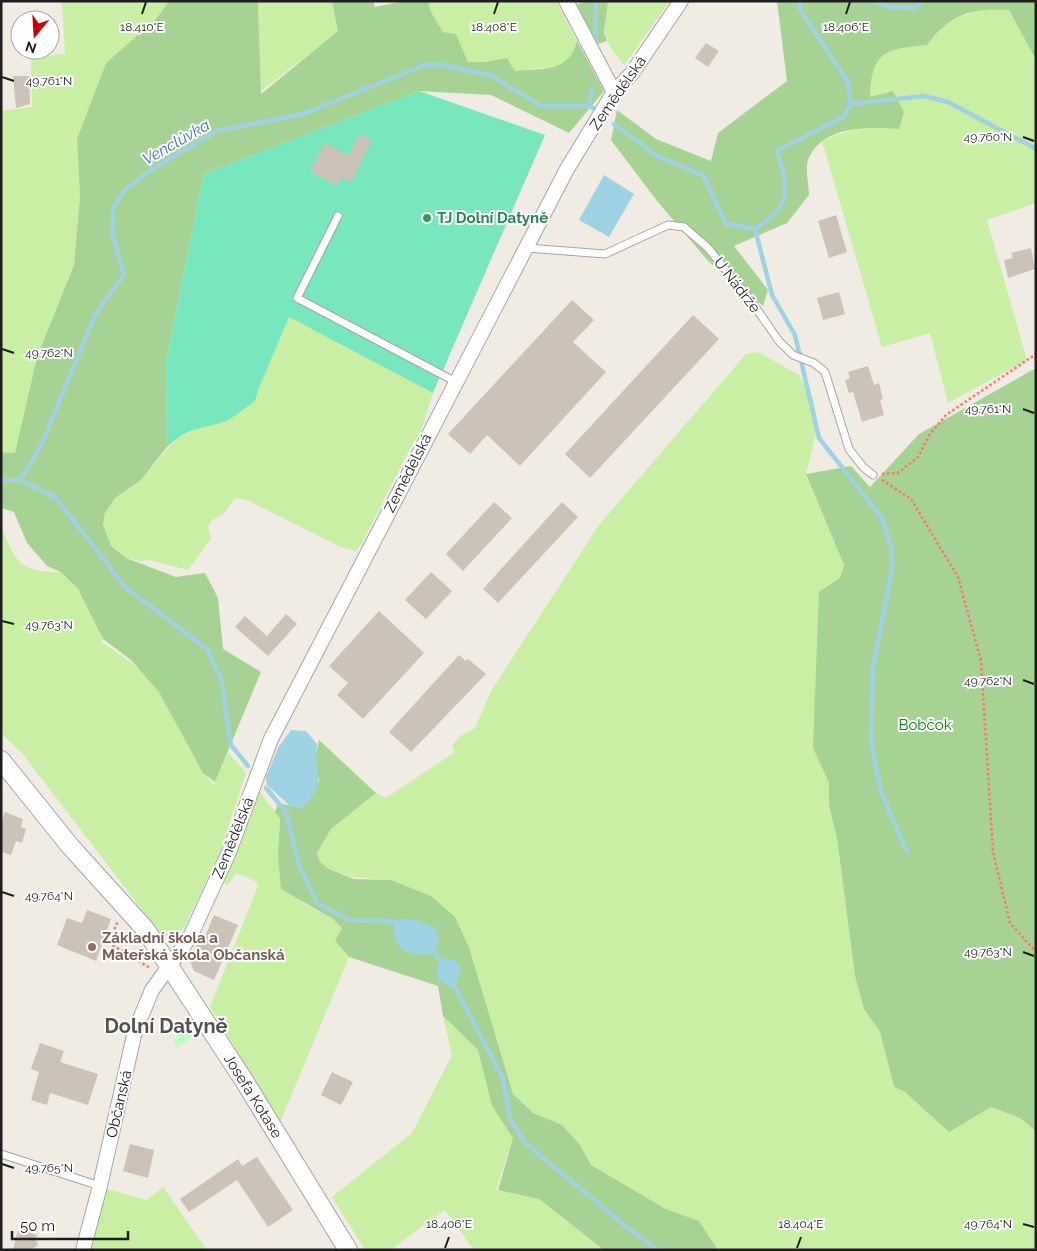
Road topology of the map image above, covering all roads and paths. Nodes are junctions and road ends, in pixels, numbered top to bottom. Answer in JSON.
{"nodes":[{"id":1,"x":566,"y":1,"type":"edge"},
{"id":2,"x":681,"y":1,"type":"edge"},
{"id":3,"x":614,"y":92,"type":"junction"},
{"id":4,"x":338,"y":216,"type":"dead end"},
{"id":5,"x":527,"y":248,"type":"junction"},
{"id":6,"x":1036,"y":354,"type":"edge"},
{"id":7,"x":456,"y":382,"type":"junction"},
{"id":8,"x":873,"y":475,"type":"junction"},
{"id":9,"x":1,"y":760,"type":"edge"},
{"id":10,"x":124,"y":906,"type":"junction"},
{"id":11,"x":104,"y":940,"type":"dead end"},
{"id":12,"x":108,"y":943,"type":"junction"},
{"id":13,"x":1036,"y":952,"type":"edge"},
{"id":14,"x":165,"y":970,"type":"junction"},
{"id":15,"x":1,"y":1154,"type":"edge"},
{"id":16,"x":100,"y":1186,"type":"junction"},
{"id":17,"x":83,"y":1250,"type":"edge"},
{"id":18,"x":348,"y":1250,"type":"edge"}],
"edges":[{"from":1,"to":3,"type":"street"},
{"from":2,"to":3,"type":"street","name":"Zemědělská"},
{"from":3,"to":5,"type":"street","name":"Zemědělská"},
{"from":4,"to":7,"type":"lane"},
{"from":5,"to":7,"type":"street","name":"Zemědělská"},
{"from":5,"to":8,"type":"lane","name":"U Nádrže"},
{"from":6,"to":8,"type":"path"},
{"from":7,"to":14,"type":"street","name":"Zemědělská"},
{"from":8,"to":13,"type":"path"},
{"from":9,"to":10,"type":"street","name":"Josefa Kotase"},
{"from":10,"to":12,"type":"path"},
{"from":10,"to":14,"type":"street","name":"Josefa Kotase"},
{"from":11,"to":12,"type":"path"},
{"from":12,"to":14,"type":"path"},
{"from":14,"to":16,"type":"street","name":"Občanská"},
{"from":14,"to":18,"type":"street","name":"Josefa Kotase"},
{"from":15,"to":16,"type":"lane"},
{"from":16,"to":17,"type":"street","name":"Občanská"}]}
